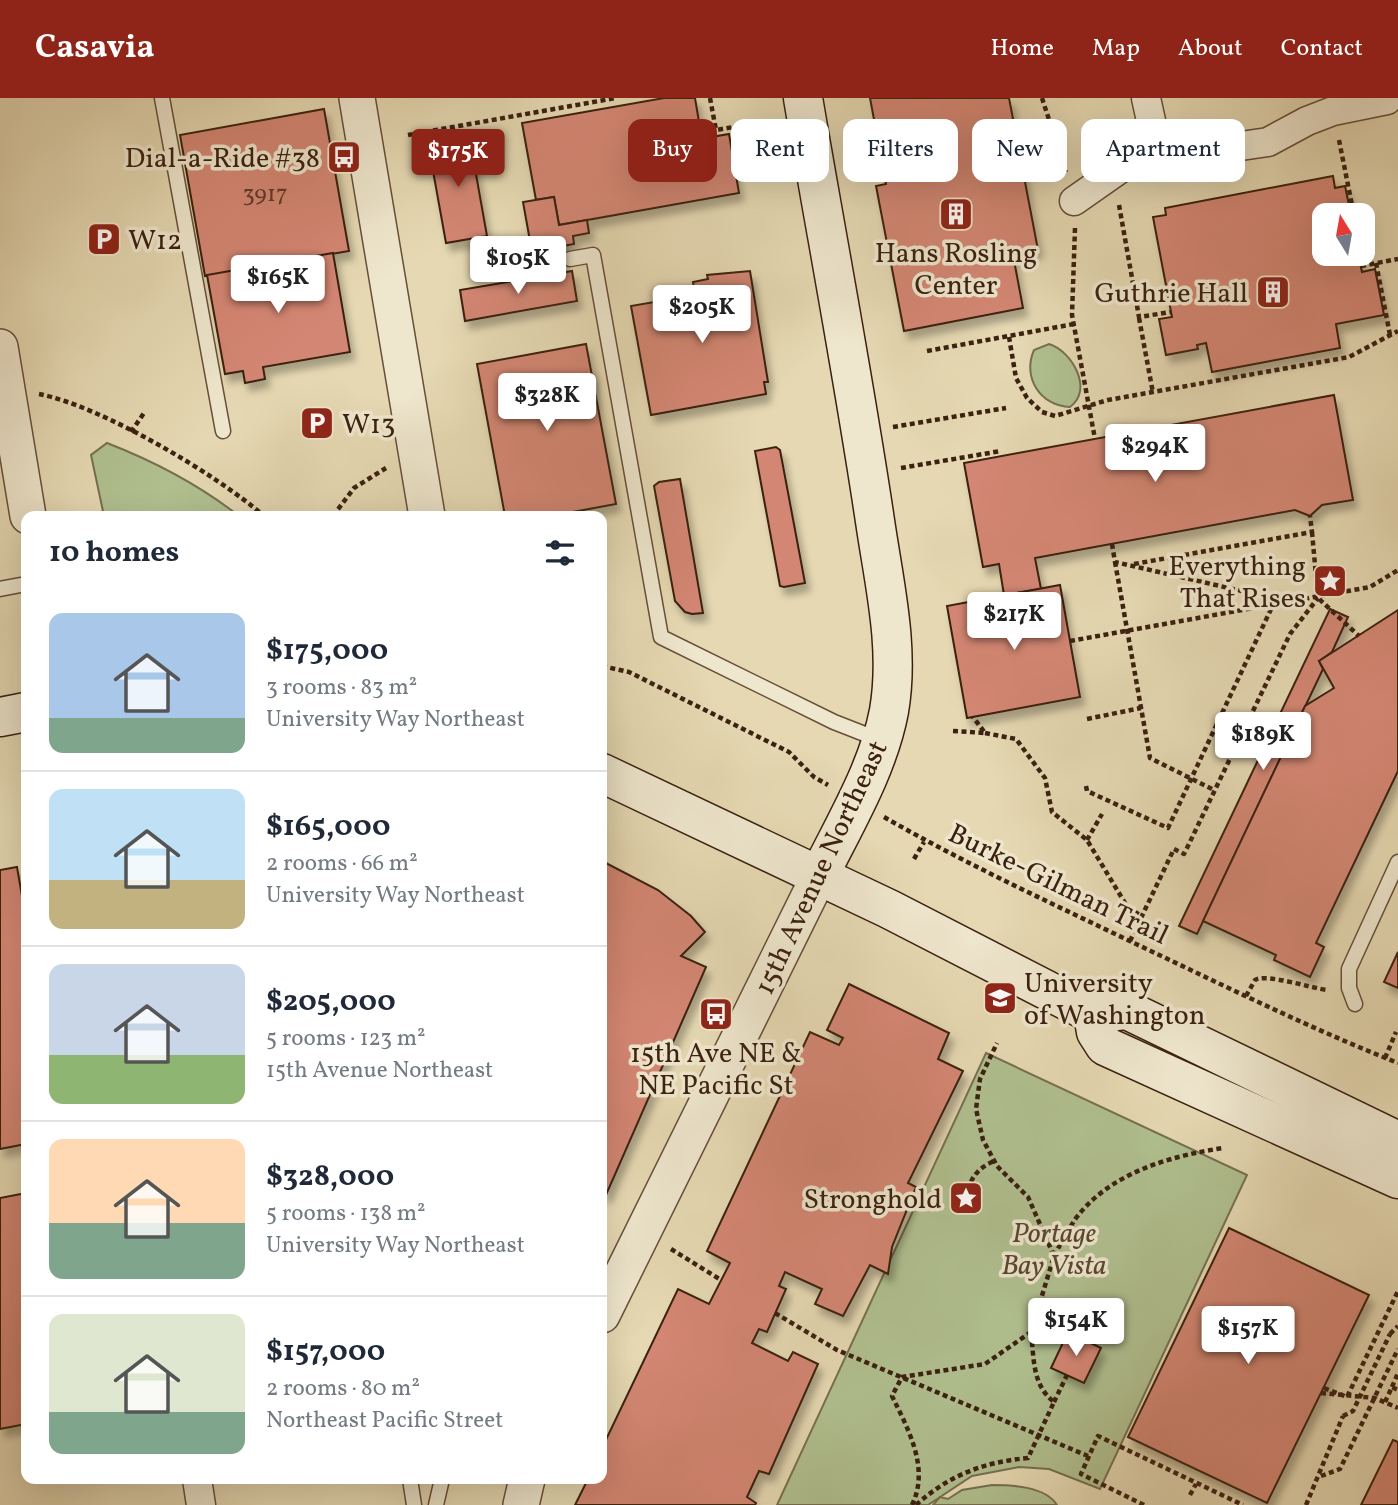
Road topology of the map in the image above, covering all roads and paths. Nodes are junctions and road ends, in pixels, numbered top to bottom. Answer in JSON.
{"nodes":[{"id":1,"x":162,"y":98,"type":"edge"},
{"id":2,"x":357,"y":98,"type":"edge"},
{"id":3,"x":616,"y":98,"type":"edge"},
{"id":4,"x":710,"y":98,"type":"edge"},
{"id":5,"x":803,"y":98,"type":"edge"},
{"id":6,"x":1042,"y":98,"type":"edge"},
{"id":7,"x":1146,"y":98,"type":"edge"},
{"id":8,"x":1392,"y":99,"type":"edge"},
{"id":9,"x":1333,"y":111,"type":"junction"},
{"id":10,"x":714,"y":119,"type":"edge"},
{"id":11,"x":1151,"y":119,"type":"edge"},
{"id":12,"x":408,"y":135,"type":"dead end"},
{"id":13,"x":1245,"y":147,"type":"edge"},
{"id":14,"x":1101,"y":182,"type":"edge"},
{"id":15,"x":1116,"y":182,"type":"edge"},
{"id":16,"x":1074,"y":201,"type":"junction"},
{"id":17,"x":1352,"y":203,"type":"edge"},
{"id":18,"x":570,"y":258,"type":"dead end"},
{"id":19,"x":1398,"y":259,"type":"edge"},
{"id":20,"x":1376,"y":264,"type":"joint"},
{"id":21,"x":1171,"y":312,"type":"dead end"},
{"id":22,"x":1139,"y":317,"type":"junction"},
{"id":23,"x":1074,"y":324,"type":"junction"},
{"id":24,"x":1398,"y":331,"type":"edge"},
{"id":25,"x":1390,"y":335,"type":"junction"},
{"id":26,"x":1009,"y":337,"type":"junction"},
{"id":27,"x":0,"y":347,"type":"edge"},
{"id":28,"x":927,"y":351,"type":"dead end"},
{"id":29,"x":1153,"y":393,"type":"junction"},
{"id":30,"x":49,"y":396,"type":"dead end"},
{"id":31,"x":1088,"y":405,"type":"junction"},
{"id":32,"x":1006,"y":408,"type":"dead end"},
{"id":33,"x":144,"y":413,"type":"dead end"},
{"id":34,"x":892,"y":427,"type":"dead end"},
{"id":35,"x":223,"y":431,"type":"dead end"},
{"id":36,"x":131,"y":432,"type":"junction"},
{"id":37,"x":1095,"y":439,"type":"dead end"},
{"id":38,"x":1001,"y":451,"type":"dead end"},
{"id":39,"x":393,"y":463,"type":"dead end"},
{"id":40,"x":900,"y":468,"type":"dead end"},
{"id":41,"x":27,"y":511,"type":"edge"},
{"id":42,"x":257,"y":511,"type":"edge"},
{"id":43,"x":337,"y":511,"type":"edge"},
{"id":44,"x":426,"y":511,"type":"edge"},
{"id":45,"x":1310,"y":516,"type":"dead end"},
{"id":46,"x":1312,"y":532,"type":"junction"},
{"id":47,"x":1112,"y":544,"type":"dead end"},
{"id":48,"x":1115,"y":562,"type":"junction"},
{"id":49,"x":1130,"y":565,"type":"junction"},
{"id":50,"x":1398,"y":570,"type":"edge"},
{"id":51,"x":1395,"y":575,"type":"edge"},
{"id":52,"x":21,"y":585,"type":"edge"},
{"id":53,"x":0,"y":589,"type":"edge"},
{"id":54,"x":1318,"y":598,"type":"junction"},
{"id":55,"x":1294,"y":603,"type":"junction"},
{"id":56,"x":1272,"y":607,"type":"junction"},
{"id":57,"x":1128,"y":631,"type":"junction"},
{"id":58,"x":1359,"y":636,"type":"dead end"},
{"id":59,"x":1070,"y":641,"type":"dead end"},
{"id":60,"x":607,"y":667,"type":"edge"},
{"id":61,"x":1141,"y":708,"type":"junction"},
{"id":62,"x":21,"y":713,"type":"edge"},
{"id":63,"x":0,"y":717,"type":"edge"},
{"id":64,"x":974,"y":717,"type":"dead end"},
{"id":65,"x":1087,"y":719,"type":"dead end"},
{"id":66,"x":953,"y":731,"type":"dead end"},
{"id":67,"x":985,"y":733,"type":"junction"},
{"id":68,"x":882,"y":741,"type":"junction"},
{"id":69,"x":607,"y":774,"type":"edge"},
{"id":70,"x":1192,"y":779,"type":"junction"},
{"id":71,"x":823,"y":782,"type":"dead end"},
{"id":72,"x":1086,"y":786,"type":"dead end"},
{"id":73,"x":1214,"y":790,"type":"junction"},
{"id":74,"x":1102,"y":814,"type":"dead end"},
{"id":75,"x":895,"y":823,"type":"dead end"},
{"id":76,"x":1087,"y":840,"type":"junction"},
{"id":77,"x":924,"y":842,"type":"junction"},
{"id":78,"x":914,"y":859,"type":"dead end"},
{"id":79,"x":1398,"y":862,"type":"edge"},
{"id":80,"x":819,"y":876,"type":"junction"},
{"id":81,"x":1142,"y":916,"type":"junction"},
{"id":82,"x":1130,"y":941,"type":"junction"},
{"id":83,"x":1349,"y":988,"type":"junction"},
{"id":84,"x":1246,"y":996,"type":"junction"},
{"id":85,"x":1355,"y":1004,"type":"dead end"},
{"id":86,"x":1093,"y":1014,"type":"junction"},
{"id":87,"x":1396,"y":1032,"type":"dead end"},
{"id":88,"x":997,"y":1043,"type":"dead end"},
{"id":89,"x":1385,"y":1058,"type":"junction"},
{"id":90,"x":1398,"y":1063,"type":"edge"},
{"id":91,"x":1398,"y":1141,"type":"edge"},
{"id":92,"x":1223,"y":1149,"type":"dead end"},
{"id":93,"x":995,"y":1161,"type":"junction"},
{"id":94,"x":1398,"y":1180,"type":"edge"},
{"id":95,"x":966,"y":1198,"type":"dead end"},
{"id":96,"x":670,"y":1249,"type":"dead end"},
{"id":97,"x":1054,"y":1256,"type":"junction"},
{"id":98,"x":721,"y":1280,"type":"dead end"},
{"id":99,"x":1398,"y":1291,"type":"edge"},
{"id":100,"x":607,"y":1305,"type":"edge"},
{"id":101,"x":775,"y":1313,"type":"dead end"},
{"id":102,"x":1398,"y":1326,"type":"edge"},
{"id":103,"x":1031,"y":1332,"type":"junction"},
{"id":104,"x":1398,"y":1349,"type":"edge"},
{"id":105,"x":1398,"y":1373,"type":"edge"},
{"id":106,"x":1067,"y":1376,"type":"dead end"},
{"id":107,"x":901,"y":1377,"type":"junction"},
{"id":108,"x":1392,"y":1387,"type":"junction"},
{"id":109,"x":1398,"y":1390,"type":"edge"},
{"id":110,"x":1322,"y":1391,"type":"junction"},
{"id":111,"x":1375,"y":1398,"type":"junction"},
{"id":112,"x":1054,"y":1402,"type":"junction"},
{"id":113,"x":1385,"y":1402,"type":"junction"},
{"id":114,"x":1356,"y":1404,"type":"junction"},
{"id":115,"x":1398,"y":1408,"type":"edge"},
{"id":116,"x":1039,"y":1434,"type":"junction"},
{"id":117,"x":1088,"y":1457,"type":"junction"},
{"id":118,"x":1321,"y":1476,"type":"junction"},
{"id":119,"x":1196,"y":1483,"type":"junction"},
{"id":120,"x":198,"y":1484,"type":"edge"},
{"id":121,"x":411,"y":1484,"type":"edge"},
{"id":122,"x":441,"y":1484,"type":"edge"},
{"id":123,"x":526,"y":1484,"type":"edge"},
{"id":124,"x":1190,"y":1495,"type":"dead end"},
{"id":125,"x":201,"y":1505,"type":"edge"},
{"id":126,"x":414,"y":1505,"type":"edge"},
{"id":127,"x":436,"y":1505,"type":"edge"},
{"id":128,"x":521,"y":1505,"type":"edge"},
{"id":129,"x":914,"y":1505,"type":"edge"},
{"id":130,"x":1144,"y":1505,"type":"edge"},
{"id":131,"x":1243,"y":1505,"type":"edge"},
{"id":132,"x":1306,"y":1505,"type":"edge"}],
"edges":[{"from":1,"to":35,"type":"lane"},
{"from":2,"to":44,"type":"street"},
{"from":3,"to":12,"type":"path"},
{"from":4,"to":10,"type":"path"},
{"from":5,"to":68,"type":"main road","name":"15th Avenue Northeast"},
{"from":6,"to":16,"type":"path"},
{"from":7,"to":11,"type":"street"},
{"from":8,"to":9,"type":"street"},
{"from":9,"to":13,"type":"street"},
{"from":9,"to":17,"type":"path"},
{"from":14,"to":16,"type":"street"},
{"from":15,"to":22,"type":"path"},
{"from":16,"to":23,"type":"path"},
{"from":18,"to":68,"type":"lane"},
{"from":19,"to":20,"type":"path"},
{"from":20,"to":25,"type":"path"},
{"from":21,"to":22,"type":"path"},
{"from":22,"to":29,"type":"path"},
{"from":23,"to":26,"type":"path"},
{"from":23,"to":31,"type":"path"},
{"from":24,"to":25,"type":"path"},
{"from":25,"to":29,"type":"path"},
{"from":26,"to":28,"type":"path"},
{"from":26,"to":31,"type":"path"},
{"from":27,"to":41,"type":"street"},
{"from":29,"to":31,"type":"path"},
{"from":30,"to":36,"type":"path"},
{"from":31,"to":37,"type":"path"},
{"from":32,"to":34,"type":"path"},
{"from":33,"to":36,"type":"path"},
{"from":36,"to":42,"type":"path"},
{"from":38,"to":40,"type":"path"},
{"from":39,"to":43,"type":"path"},
{"from":45,"to":46,"type":"path"},
{"from":46,"to":49,"type":"path"},
{"from":46,"to":54,"type":"path"},
{"from":47,"to":48,"type":"path"},
{"from":48,"to":49,"type":"path"},
{"from":48,"to":57,"type":"path"},
{"from":49,"to":55,"type":"path"},
{"from":50,"to":51,"type":"path"},
{"from":51,"to":54,"type":"path"},
{"from":52,"to":53,"type":"lane"},
{"from":54,"to":55,"type":"path"},
{"from":54,"to":58,"type":"path"},
{"from":54,"to":73,"type":"path"},
{"from":55,"to":56,"type":"path"},
{"from":56,"to":57,"type":"path"},
{"from":56,"to":70,"type":"path"},
{"from":57,"to":59,"type":"path"},
{"from":57,"to":61,"type":"path"},
{"from":60,"to":71,"type":"path"},
{"from":61,"to":65,"type":"path"},
{"from":61,"to":70,"type":"path"},
{"from":62,"to":63,"type":"main road"},
{"from":64,"to":67,"type":"path"},
{"from":66,"to":67,"type":"path"},
{"from":67,"to":76,"type":"path"},
{"from":68,"to":80,"type":"main road","name":"15th Avenue Northeast"},
{"from":69,"to":80,"type":"main road"},
{"from":70,"to":72,"type":"path"},
{"from":70,"to":73,"type":"path"},
{"from":73,"to":81,"type":"path"},
{"from":74,"to":76,"type":"path"},
{"from":75,"to":77,"type":"path","name":"Burke-Gilman Trail"},
{"from":76,"to":81,"type":"path"},
{"from":77,"to":78,"type":"path"},
{"from":77,"to":82,"type":"path","name":"Burke-Gilman Trail"},
{"from":79,"to":83,"type":"lane"},
{"from":80,"to":86,"type":"main road"},
{"from":80,"to":100,"type":"street","name":"15th Avenue Northeast"},
{"from":81,"to":82,"type":"path"},
{"from":82,"to":84,"type":"path","name":"Burke-Gilman Trail"},
{"from":83,"to":84,"type":"path"},
{"from":83,"to":85,"type":"lane"},
{"from":84,"to":89,"type":"path","name":"Burke-Gilman Trail"},
{"from":86,"to":91,"type":"main road"},
{"from":86,"to":94,"type":"main road"},
{"from":87,"to":89,"type":"path"},
{"from":88,"to":93,"type":"path"},
{"from":89,"to":90,"type":"path","name":"Burke-Gilman Trail"},
{"from":92,"to":97,"type":"path"},
{"from":93,"to":95,"type":"path"},
{"from":93,"to":97,"type":"path"},
{"from":96,"to":98,"type":"path"},
{"from":97,"to":103,"type":"path"},
{"from":99,"to":110,"type":"path","bridge":true},
{"from":101,"to":107,"type":"path"},
{"from":102,"to":114,"type":"path","bridge":true},
{"from":103,"to":107,"type":"path"},
{"from":103,"to":112,"type":"path"},
{"from":104,"to":111,"type":"path"},
{"from":105,"to":108,"type":"path"},
{"from":106,"to":112,"type":"path"},
{"from":107,"to":116,"type":"path"},
{"from":107,"to":129,"type":"path"},
{"from":108,"to":109,"type":"path"},
{"from":108,"to":113,"type":"path"},
{"from":110,"to":111,"type":"path"},
{"from":110,"to":114,"type":"path","bridge":true},
{"from":111,"to":113,"type":"path"},
{"from":111,"to":118,"type":"path"},
{"from":112,"to":116,"type":"path"},
{"from":113,"to":115,"type":"path"},
{"from":114,"to":118,"type":"path","bridge":true},
{"from":116,"to":117,"type":"path"},
{"from":116,"to":129,"type":"path"},
{"from":117,"to":119,"type":"path"},
{"from":117,"to":130,"type":"path"},
{"from":118,"to":132,"type":"path"},
{"from":119,"to":124,"type":"path"},
{"from":119,"to":131,"type":"path"},
{"from":120,"to":125,"type":"street"},
{"from":121,"to":126,"type":"lane"},
{"from":122,"to":127,"type":"lane"},
{"from":123,"to":128,"type":"street"}]}
